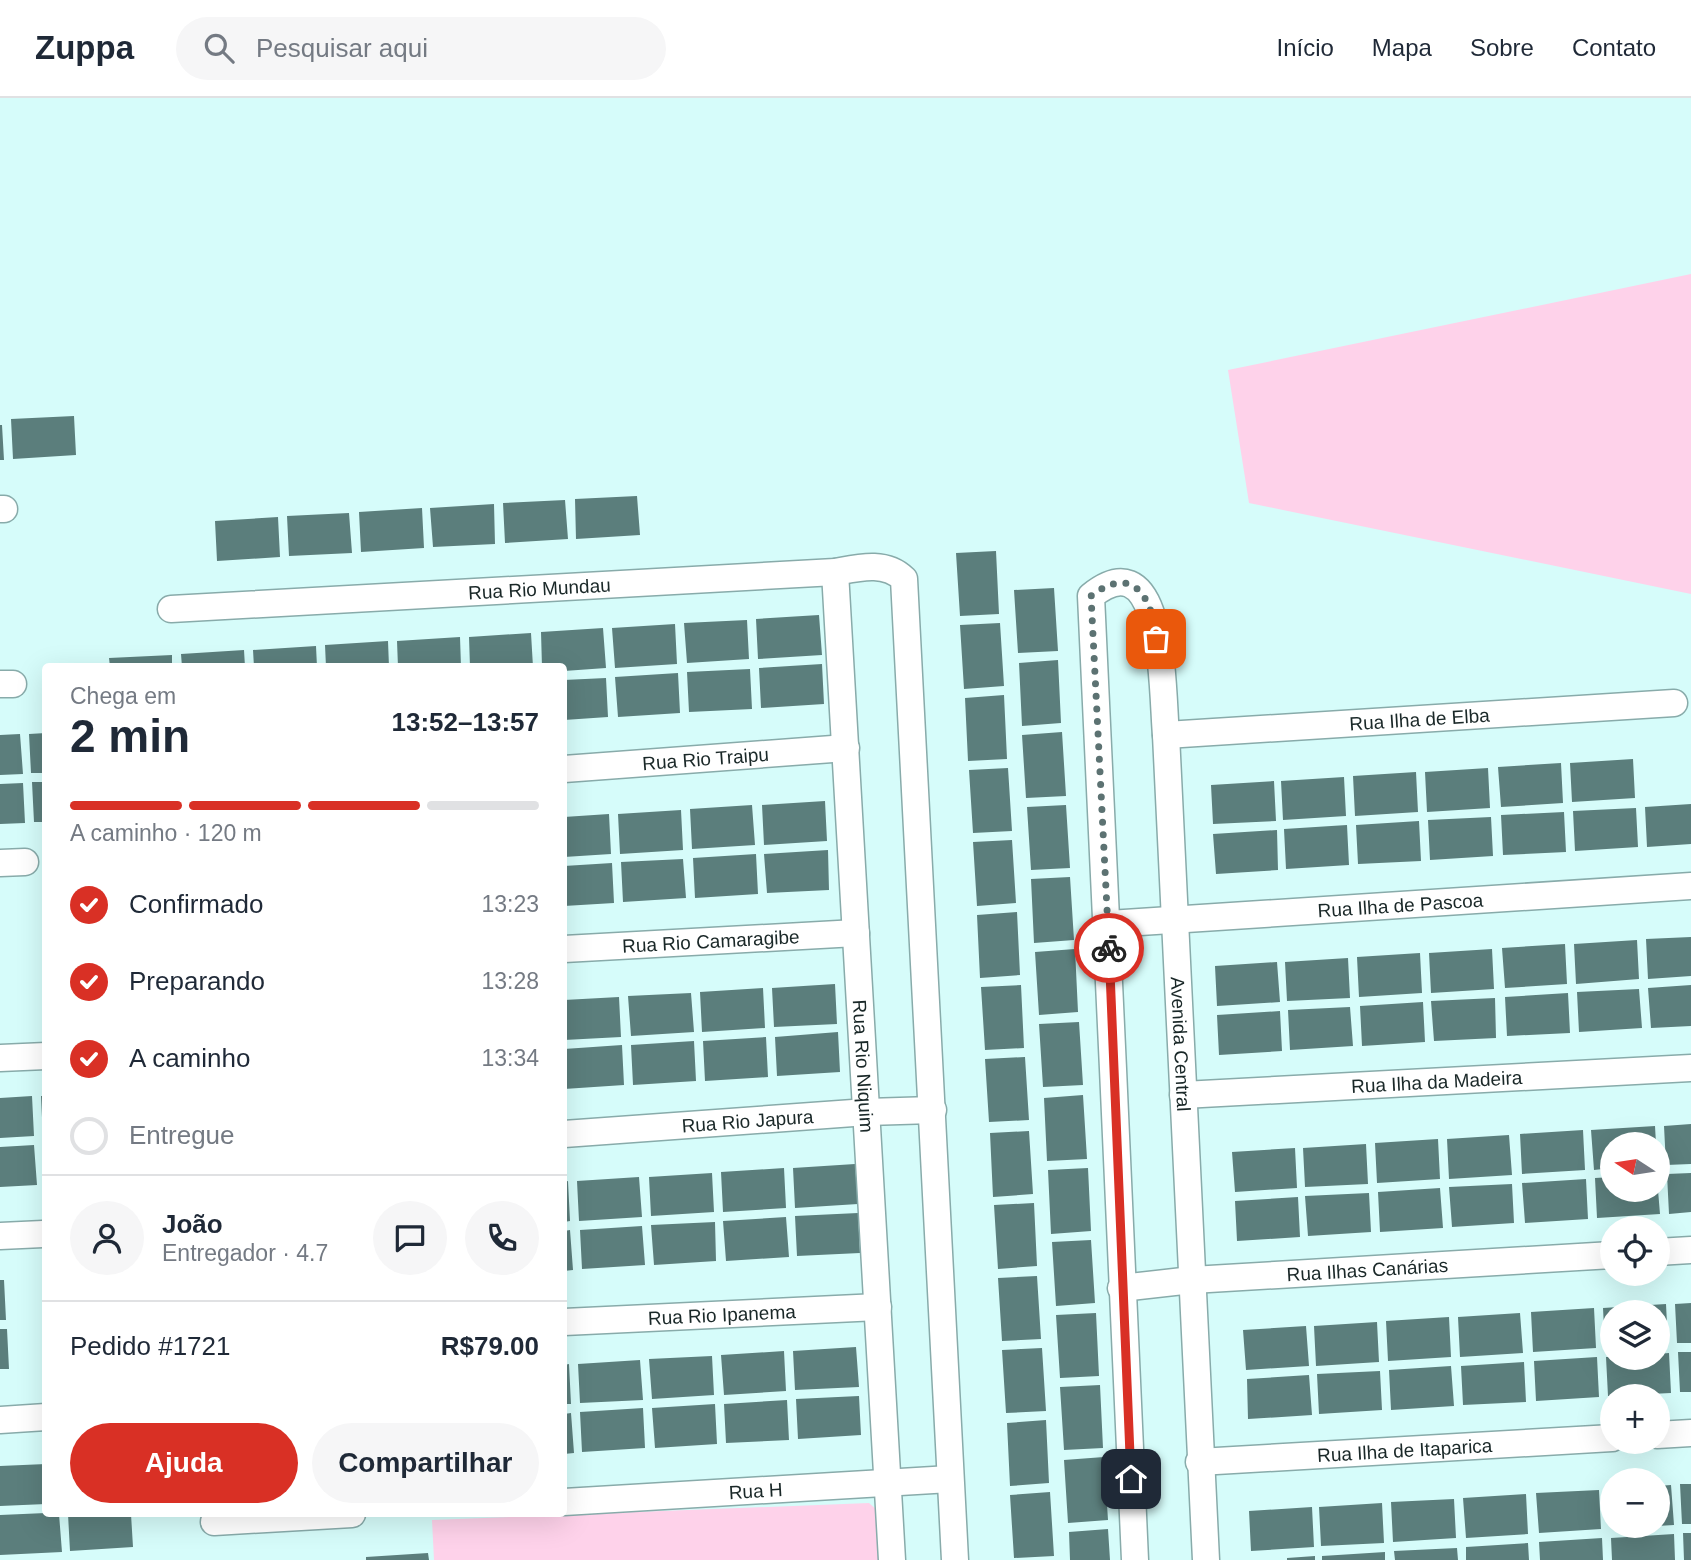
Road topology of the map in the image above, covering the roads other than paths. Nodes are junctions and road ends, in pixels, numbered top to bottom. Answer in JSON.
{"nodes":[{"id":1,"x":835,"y":572,"type":"junction"},
{"id":2,"x":171,"y":609,"type":"dead end"},
{"id":3,"x":1674,"y":703,"type":"dead end"},
{"id":4,"x":1166,"y":734,"type":"junction"},
{"id":5,"x":846,"y":748,"type":"junction"},
{"id":6,"x":567,"y":769,"type":"edge"},
{"id":7,"x":1691,"y":887,"type":"edge"},
{"id":8,"x":1173,"y":921,"type":"junction"},
{"id":9,"x":1109,"y":924,"type":"junction"},
{"id":10,"x":856,"y":933,"type":"junction"},
{"id":11,"x":567,"y":949,"type":"edge"},
{"id":12,"x":42,"y":1056,"type":"edge"},
{"id":13,"x":0,"y":1058,"type":"edge"},
{"id":14,"x":1691,"y":1068,"type":"edge"},
{"id":15,"x":1183,"y":1095,"type":"junction"},
{"id":16,"x":933,"y":1111,"type":"junction"},
{"id":17,"x":867,"y":1112,"type":"junction"},
{"id":18,"x":567,"y":1133,"type":"edge"},
{"id":19,"x":42,"y":1234,"type":"edge"},
{"id":20,"x":0,"y":1236,"type":"edge"},
{"id":21,"x":1691,"y":1250,"type":"edge"},
{"id":22,"x":1670,"y":1251,"type":"edge"},
{"id":23,"x":1600,"y":1256,"type":"edge"},
{"id":24,"x":1192,"y":1280,"type":"junction"},
{"id":25,"x":1121,"y":1288,"type":"junction"},
{"id":26,"x":878,"y":1307,"type":"junction"},
{"id":27,"x":567,"y":1322,"type":"edge"},
{"id":28,"x":42,"y":1417,"type":"edge"},
{"id":29,"x":0,"y":1420,"type":"edge"},
{"id":30,"x":1691,"y":1433,"type":"edge"},
{"id":31,"x":1670,"y":1434,"type":"edge"},
{"id":32,"x":1600,"y":1439,"type":"edge"},
{"id":33,"x":1199,"y":1462,"type":"junction"},
{"id":34,"x":950,"y":1479,"type":"junction"},
{"id":35,"x":887,"y":1483,"type":"junction"},
{"id":36,"x":567,"y":1502,"type":"edge"},
{"id":37,"x":300,"y":1517,"type":"edge"},
{"id":38,"x":214,"y":1522,"type":"dead end"},
{"id":39,"x":892,"y":1560,"type":"edge"},
{"id":40,"x":955,"y":1560,"type":"edge"},
{"id":41,"x":1135,"y":1560,"type":"edge"},
{"id":42,"x":1206,"y":1560,"type":"edge"}],
"edges":[{"from":1,"to":2,"type":"street","name":"Rua Rio Mundau"},
{"from":1,"to":5,"type":"street","name":"Rua Rio Niquim"},
{"from":1,"to":16,"type":"street","name":"Rua Rio Mundau"},
{"from":3,"to":4,"type":"street","name":"Rua Ilha de Elba"},
{"from":4,"to":8,"type":"street","name":"Avenida Central"},
{"from":4,"to":9,"type":"street","name":"Avenida Central"},
{"from":5,"to":6,"type":"street","name":"Rua Rio Traipu"},
{"from":5,"to":10,"type":"street","name":"Rua Rio Niquim"},
{"from":7,"to":8,"type":"street","name":"Rua Ilha de Pascoa"},
{"from":8,"to":9,"type":"street","name":"Rua Ilha de Pascoa"},
{"from":8,"to":15,"type":"street","name":"Avenida Central"},
{"from":9,"to":25,"type":"street"},
{"from":10,"to":11,"type":"street","name":"Rua Rio Camaragibe"},
{"from":10,"to":17,"type":"street","name":"Rua Rio Niquim"},
{"from":12,"to":13,"type":"street"},
{"from":14,"to":15,"type":"street","name":"Rua Ilha da Madeira"},
{"from":15,"to":24,"type":"street","name":"Avenida Central"},
{"from":16,"to":17,"type":"street","name":"Rua Rio Japura"},
{"from":16,"to":34,"type":"street"},
{"from":17,"to":18,"type":"street","name":"Rua Rio Japura"},
{"from":17,"to":26,"type":"street","name":"Rua Rio Niquim"},
{"from":19,"to":20,"type":"street"},
{"from":21,"to":22,"type":"street"},
{"from":23,"to":24,"type":"street","name":"Rua Ilhas Canárias"},
{"from":24,"to":25,"type":"street","name":"Rua Ilhas Canárias"},
{"from":24,"to":33,"type":"street","name":"Avenida Central"},
{"from":25,"to":41,"type":"street"},
{"from":26,"to":27,"type":"street","name":"Rua Rio Ipanema"},
{"from":26,"to":35,"type":"street","name":"Rua Rio Niquim"},
{"from":28,"to":29,"type":"street"},
{"from":30,"to":31,"type":"street"},
{"from":32,"to":33,"type":"street","name":"Rua Ilha de Itaparica"},
{"from":33,"to":42,"type":"street","name":"Avenida Central"},
{"from":34,"to":35,"type":"street","name":"Rua H"},
{"from":34,"to":40,"type":"street"},
{"from":35,"to":36,"type":"street","name":"Rua H"},
{"from":35,"to":39,"type":"street","name":"Rua Rio Niquim"},
{"from":37,"to":38,"type":"street"}]}
